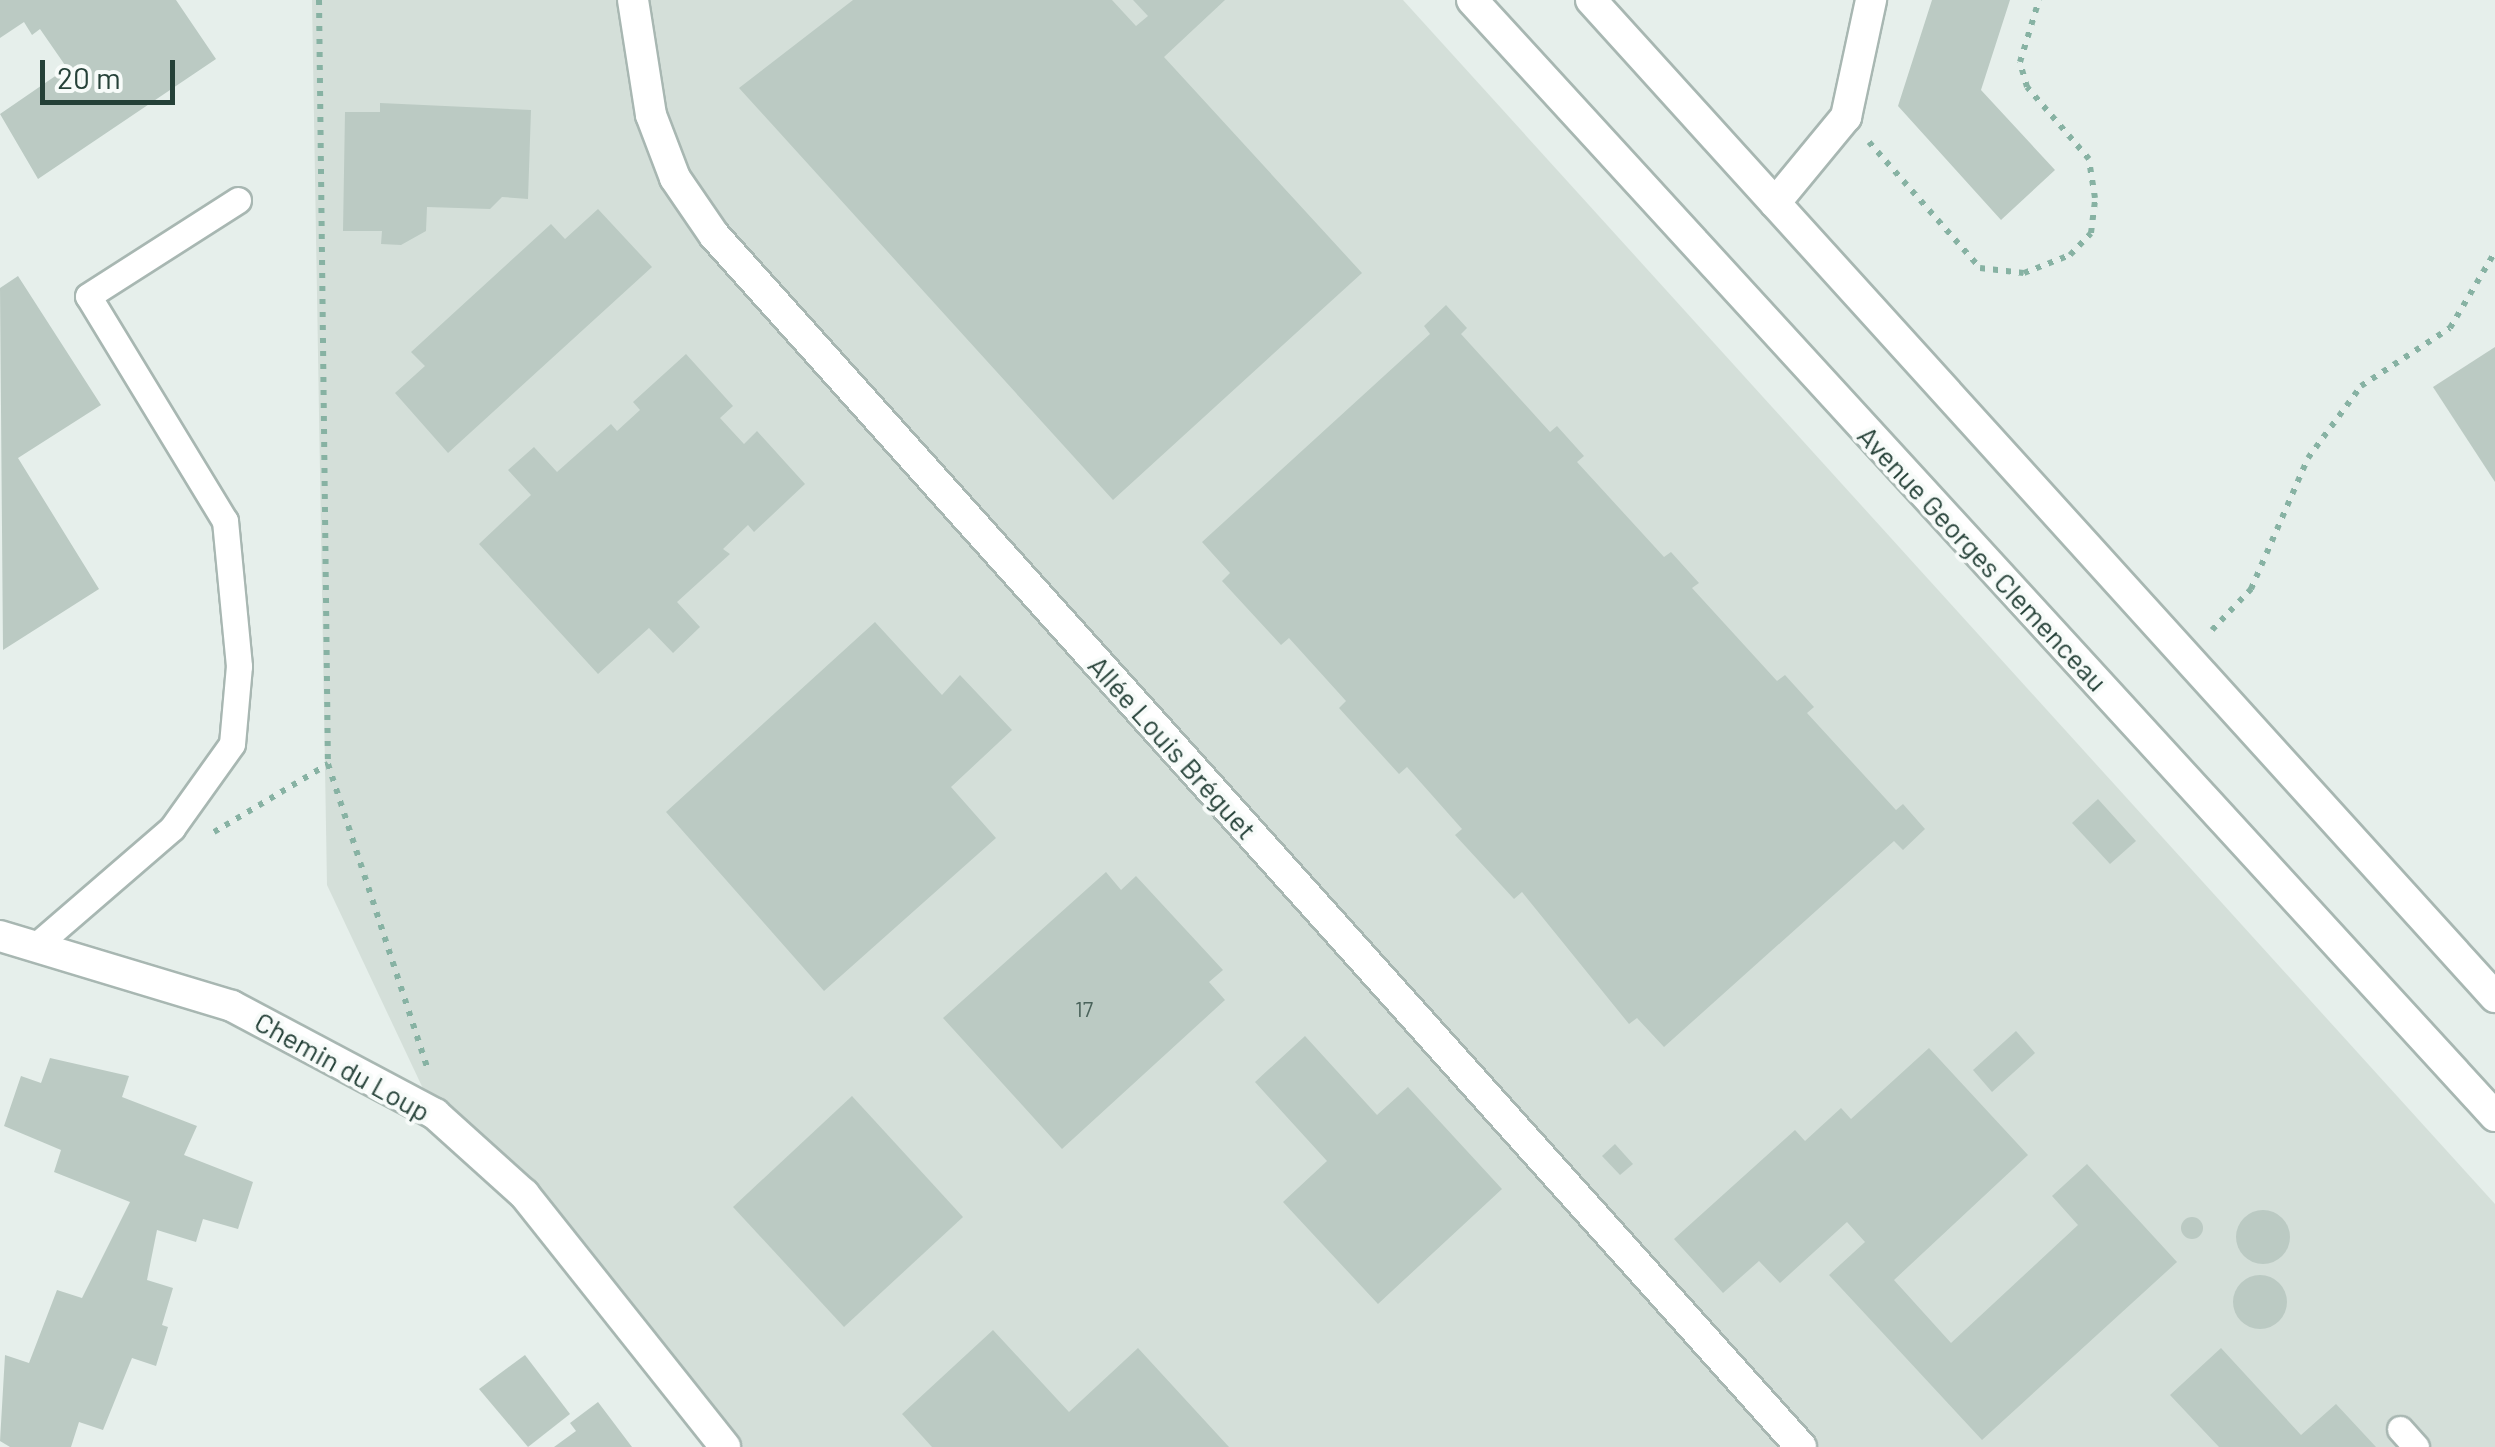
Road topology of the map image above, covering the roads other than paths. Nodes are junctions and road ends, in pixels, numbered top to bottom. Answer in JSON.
{"nodes":[{"id":1,"x":634,"y":0,"type":"edge"},
{"id":2,"x":1472,"y":0,"type":"edge"},
{"id":3,"x":1591,"y":0,"type":"edge"},
{"id":4,"x":1872,"y":0,"type":"edge"},
{"id":5,"x":238,"y":200,"type":"dead end"},
{"id":6,"x":1775,"y":203,"type":"junction"},
{"id":7,"x":1,"y":937,"type":"edge"},
{"id":8,"x":39,"y":943,"type":"junction"},
{"id":9,"x":2495,"y":998,"type":"edge"},
{"id":10,"x":2495,"y":1116,"type":"edge"},
{"id":11,"x":725,"y":1447,"type":"edge"},
{"id":12,"x":1802,"y":1447,"type":"edge"}],
"edges":[{"from":1,"to":12,"type":"street","name":"Allée Louis Bréguet"},
{"from":2,"to":10,"type":"street","name":"Avenue Georges Clemenceau"},
{"from":3,"to":6,"type":"street"},
{"from":4,"to":6,"type":"street"},
{"from":5,"to":8,"type":"lane"},
{"from":6,"to":9,"type":"street"},
{"from":7,"to":8,"type":"street","name":"Chemin du Loup"},
{"from":8,"to":11,"type":"street","name":"Chemin du Loup"}]}
